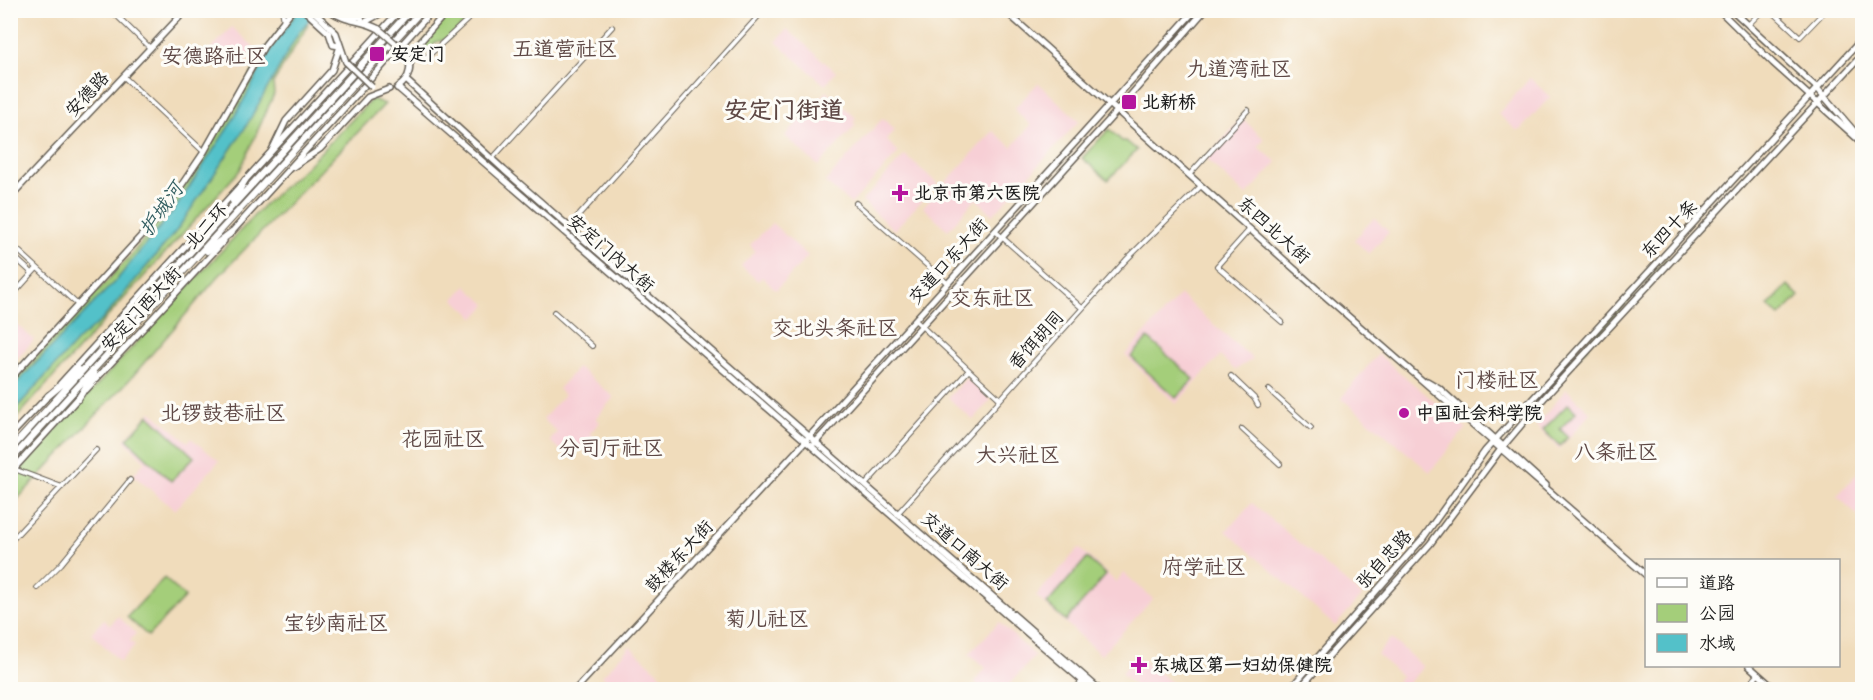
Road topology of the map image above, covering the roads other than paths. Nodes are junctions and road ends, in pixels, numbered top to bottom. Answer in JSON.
{"nodes":[{"id":1,"x":111,"y":10,"type":"edge"},
{"id":2,"x":186,"y":10,"type":"edge"},
{"id":3,"x":282,"y":10,"type":"edge"},
{"id":4,"x":292,"y":10,"type":"edge"},
{"id":5,"x":304,"y":10,"type":"edge"},
{"id":6,"x":312,"y":10,"type":"edge"},
{"id":7,"x":329,"y":10,"type":"edge"},
{"id":8,"x":340,"y":10,"type":"edge"},
{"id":9,"x":387,"y":10,"type":"edge"},
{"id":10,"x":400,"y":10,"type":"edge"},
{"id":11,"x":411,"y":10,"type":"edge"},
{"id":12,"x":422,"y":10,"type":"edge"},
{"id":13,"x":433,"y":10,"type":"edge"},
{"id":14,"x":448,"y":10,"type":"edge"},
{"id":15,"x":478,"y":10,"type":"edge"},
{"id":16,"x":764,"y":10,"type":"edge"},
{"id":17,"x":1004,"y":10,"type":"edge"},
{"id":18,"x":1195,"y":10,"type":"edge"},
{"id":19,"x":1205,"y":10,"type":"edge"},
{"id":20,"x":1719,"y":10,"type":"edge"},
{"id":21,"x":1732,"y":10,"type":"edge"},
{"id":22,"x":1763,"y":10,"type":"edge"},
{"id":23,"x":1771,"y":10,"type":"edge"},
{"id":24,"x":1826,"y":10,"type":"edge"},
{"id":25,"x":362,"y":19,"type":"junction"},
{"id":26,"x":284,"y":21,"type":"junction"},
{"id":27,"x":320,"y":21,"type":"junction"},
{"id":28,"x":1748,"y":24,"type":"junction"},
{"id":29,"x":612,"y":27,"type":"dead end"},
{"id":30,"x":1863,"y":39,"type":"edge"},
{"id":31,"x":336,"y":46,"type":"junction"},
{"id":32,"x":150,"y":48,"type":"junction"},
{"id":33,"x":1863,"y":55,"type":"edge"},
{"id":34,"x":415,"y":57,"type":"junction"},
{"id":35,"x":410,"y":64,"type":"junction"},
{"id":36,"x":124,"y":77,"type":"junction"},
{"id":37,"x":406,"y":80,"type":"junction"},
{"id":38,"x":398,"y":88,"type":"junction"},
{"id":39,"x":1817,"y":88,"type":"junction"},
{"id":40,"x":389,"y":89,"type":"junction"},
{"id":41,"x":1809,"y":96,"type":"junction"},
{"id":42,"x":1824,"y":97,"type":"junction"},
{"id":43,"x":1817,"y":103,"type":"junction"},
{"id":44,"x":1110,"y":105,"type":"junction"},
{"id":45,"x":1248,"y":110,"type":"dead end"},
{"id":46,"x":1116,"y":111,"type":"junction"},
{"id":47,"x":1863,"y":142,"type":"edge"},
{"id":48,"x":272,"y":150,"type":"junction"},
{"id":49,"x":204,"y":152,"type":"junction"},
{"id":50,"x":492,"y":159,"type":"junction"},
{"id":51,"x":293,"y":167,"type":"junction"},
{"id":52,"x":1189,"y":175,"type":"junction"},
{"id":53,"x":245,"y":180,"type":"junction"},
{"id":54,"x":1201,"y":186,"type":"junction"},
{"id":55,"x":10,"y":197,"type":"edge"},
{"id":56,"x":856,"y":203,"type":"dead end"},
{"id":57,"x":226,"y":212,"type":"junction"},
{"id":58,"x":566,"y":229,"type":"junction"},
{"id":59,"x":1250,"y":230,"type":"junction"},
{"id":60,"x":995,"y":231,"type":"junction"},
{"id":61,"x":232,"y":232,"type":"junction"},
{"id":62,"x":1002,"y":237,"type":"junction"},
{"id":63,"x":10,"y":243,"type":"edge"},
{"id":64,"x":10,"y":253,"type":"edge"},
{"id":65,"x":194,"y":260,"type":"junction"},
{"id":66,"x":37,"y":268,"type":"junction"},
{"id":67,"x":32,"y":273,"type":"junction"},
{"id":68,"x":946,"y":282,"type":"junction"},
{"id":69,"x":10,"y":298,"type":"edge"},
{"id":70,"x":78,"y":305,"type":"junction"},
{"id":71,"x":1082,"y":308,"type":"junction"},
{"id":72,"x":554,"y":312,"type":"dead end"},
{"id":73,"x":915,"y":320,"type":"junction"},
{"id":74,"x":1282,"y":322,"type":"dead end"},
{"id":75,"x":922,"y":326,"type":"junction"},
{"id":76,"x":592,"y":346,"type":"dead end"},
{"id":77,"x":98,"y":354,"type":"junction"},
{"id":78,"x":104,"y":358,"type":"junction"},
{"id":79,"x":969,"y":370,"type":"junction"},
{"id":80,"x":1231,"y":376,"type":"dead end"},
{"id":81,"x":10,"y":379,"type":"edge"},
{"id":82,"x":1269,"y":390,"type":"dead end"},
{"id":83,"x":48,"y":396,"type":"junction"},
{"id":84,"x":78,"y":399,"type":"junction"},
{"id":85,"x":1000,"y":399,"type":"junction"},
{"id":86,"x":1258,"y":405,"type":"dead end"},
{"id":87,"x":1311,"y":428,"type":"dead end"},
{"id":88,"x":1242,"y":429,"type":"dead end"},
{"id":89,"x":10,"y":436,"type":"edge"},
{"id":90,"x":806,"y":439,"type":"junction"},
{"id":91,"x":1495,"y":440,"type":"junction"},
{"id":92,"x":815,"y":443,"type":"junction"},
{"id":93,"x":1503,"y":447,"type":"junction"},
{"id":94,"x":10,"y":450,"type":"edge"},
{"id":95,"x":96,"y":450,"type":"dead end"},
{"id":96,"x":11,"y":460,"type":"edge"},
{"id":97,"x":1280,"y":464,"type":"dead end"},
{"id":98,"x":12,"y":471,"type":"edge"},
{"id":99,"x":130,"y":480,"type":"dead end"},
{"id":100,"x":866,"y":484,"type":"junction"},
{"id":101,"x":62,"y":488,"type":"junction"},
{"id":102,"x":896,"y":514,"type":"junction"},
{"id":103,"x":10,"y":542,"type":"edge"},
{"id":104,"x":1645,"y":573,"type":"edge"},
{"id":105,"x":37,"y":588,"type":"dead end"},
{"id":106,"x":1750,"y":667,"type":"edge"},
{"id":107,"x":1759,"y":674,"type":"junction"},
{"id":108,"x":1084,"y":679,"type":"junction"},
{"id":109,"x":576,"y":690,"type":"edge"},
{"id":110,"x":1074,"y":690,"type":"edge"},
{"id":111,"x":1093,"y":690,"type":"edge"},
{"id":112,"x":1100,"y":690,"type":"edge"},
{"id":113,"x":1288,"y":690,"type":"edge"},
{"id":114,"x":1298,"y":690,"type":"edge"},
{"id":115,"x":1744,"y":690,"type":"edge"},
{"id":116,"x":1776,"y":690,"type":"edge"}],
"edges":[{"from":1,"to":32,"type":"street"},
{"from":2,"to":32,"type":"main road","name":"安德路"},
{"from":3,"to":26,"type":"street"},
{"from":4,"to":26,"type":"main road"},
{"from":5,"to":27,"type":"main road"},
{"from":6,"to":27,"type":"main road"},
{"from":7,"to":25,"type":"main road"},
{"from":8,"to":25,"type":"main road"},
{"from":9,"to":25,"type":"main road"},
{"from":10,"to":48,"type":"main road","name":"安定门西大街"},
{"from":11,"to":57,"type":"highway","name":"北二环"},
{"from":12,"to":65,"type":"highway","name":"北二环"},
{"from":13,"to":51,"type":"main road"},
{"from":14,"to":34,"type":"main road"},
{"from":15,"to":34,"type":"street"},
{"from":16,"to":58,"type":"street"},
{"from":17,"to":44,"type":"main road","name":"东四北大街"},
{"from":18,"to":44,"type":"main road","name":"交道口东大街"},
{"from":19,"to":46,"type":"main road","name":"交道口东大街"},
{"from":20,"to":41,"type":"main road"},
{"from":21,"to":28,"type":"main road"},
{"from":22,"to":28,"type":"street"},
{"from":23,"to":24,"type":"street"},
{"from":25,"to":35,"type":"main road","bridge":true},
{"from":26,"to":49,"type":"main road"},
{"from":27,"to":31,"type":"main road"},
{"from":28,"to":39,"type":"main road"},
{"from":29,"to":50,"type":"street"},
{"from":30,"to":39,"type":"main road","name":"东四十条"},
{"from":31,"to":40,"type":"main road","bridge":true},
{"from":31,"to":48,"type":"main road"},
{"from":32,"to":36,"type":"main road","name":"安德路"},
{"from":33,"to":42,"type":"main road","name":"东四十条"},
{"from":34,"to":35,"type":"main road"},
{"from":35,"to":37,"type":"main road"},
{"from":36,"to":49,"type":"street"},
{"from":36,"to":55,"type":"main road","name":"安德路"},
{"from":37,"to":38,"type":"main road"},
{"from":37,"to":50,"type":"main road","name":"安定门内大街"},
{"from":38,"to":40,"type":"main road"},
{"from":38,"to":58,"type":"main road","name":"安定门内大街"},
{"from":39,"to":41,"type":"main road","name":"东四十条"},
{"from":39,"to":42,"type":"main road"},
{"from":40,"to":51,"type":"main road"},
{"from":41,"to":43,"type":"main road"},
{"from":41,"to":91,"type":"main road","name":"东四十条"},
{"from":42,"to":43,"type":"main road","name":"东四十条"},
{"from":42,"to":47,"type":"main road"},
{"from":43,"to":47,"type":"main road"},
{"from":43,"to":93,"type":"main road","name":"东四十条"},
{"from":44,"to":46,"type":"main road","name":"东四北大街"},
{"from":44,"to":60,"type":"main road","name":"交道口东大街"},
{"from":45,"to":52,"type":"street"},
{"from":46,"to":52,"type":"main road","name":"东四北大街"},
{"from":46,"to":62,"type":"main road","name":"交道口东大街"},
{"from":48,"to":53,"type":"main road","name":"安定门西大街"},
{"from":49,"to":70,"type":"main road"},
{"from":50,"to":58,"type":"main road","name":"安定门内大街"},
{"from":51,"to":61,"type":"main road","name":"安定门西大街"},
{"from":52,"to":54,"type":"main road","name":"东四北大街"},
{"from":53,"to":57,"type":"highway"},
{"from":53,"to":83,"type":"main road","name":"安定门西大街"},
{"from":54,"to":59,"type":"main road","name":"东四北大街"},
{"from":54,"to":71,"type":"street","name":"香饵胡同"},
{"from":56,"to":68,"type":"street"},
{"from":57,"to":77,"type":"highway","name":"北二环"},
{"from":58,"to":90,"type":"main road","name":"安定门内大街"},
{"from":59,"to":74,"type":"street"},
{"from":59,"to":91,"type":"main road","name":"东四北大街"},
{"from":60,"to":62,"type":"street"},
{"from":60,"to":68,"type":"main road","name":"交道口东大街"},
{"from":61,"to":65,"type":"highway"},
{"from":61,"to":84,"type":"main road","name":"安定门西大街"},
{"from":62,"to":71,"type":"street"},
{"from":62,"to":75,"type":"main road","name":"交道口东大街"},
{"from":63,"to":66,"type":"street"},
{"from":64,"to":67,"type":"street"},
{"from":65,"to":78,"type":"highway","name":"北二环"},
{"from":66,"to":67,"type":"street"},
{"from":66,"to":70,"type":"street"},
{"from":67,"to":69,"type":"street"},
{"from":68,"to":73,"type":"main road","name":"交道口东大街"},
{"from":70,"to":81,"type":"main road"},
{"from":71,"to":85,"type":"street","name":"香饵胡同"},
{"from":72,"to":76,"type":"street"},
{"from":73,"to":75,"type":"street"},
{"from":73,"to":90,"type":"main road","name":"交道口东大街"},
{"from":75,"to":79,"type":"street"},
{"from":75,"to":92,"type":"main road","name":"交道口东大街"},
{"from":77,"to":83,"type":"highway"},
{"from":77,"to":94,"type":"highway","name":"北二环"},
{"from":78,"to":84,"type":"highway"},
{"from":78,"to":96,"type":"highway","name":"北二环"},
{"from":79,"to":85,"type":"street"},
{"from":79,"to":100,"type":"street"},
{"from":80,"to":86,"type":"street"},
{"from":82,"to":87,"type":"street"},
{"from":83,"to":89,"type":"main road","name":"安定门西大街"},
{"from":84,"to":98,"type":"main road","name":"安定门西大街"},
{"from":85,"to":102,"type":"street","name":"香饵胡同"},
{"from":88,"to":97,"type":"street"},
{"from":90,"to":92,"type":"main road","name":"交道口南大街"},
{"from":90,"to":102,"type":"main road","name":"交道口南大街"},
{"from":90,"to":109,"type":"main road","name":"鼓楼东大街"},
{"from":91,"to":93,"type":"main road","name":"东四北大街"},
{"from":91,"to":113,"type":"main road","name":"张自忠路"},
{"from":92,"to":100,"type":"main road","name":"交道口南大街"},
{"from":93,"to":104,"type":"main road","name":"东四北大街"},
{"from":93,"to":114,"type":"main road","name":"张自忠路"},
{"from":95,"to":101,"type":"street"},
{"from":98,"to":101,"type":"street"},
{"from":99,"to":105,"type":"street"},
{"from":100,"to":102,"type":"main road","name":"交道口南大街"},
{"from":101,"to":103,"type":"street"},
{"from":102,"to":108,"type":"main road","name":"交道口南大街"},
{"from":106,"to":107,"type":"main road"},
{"from":107,"to":115,"type":"street"},
{"from":107,"to":116,"type":"main road"},
{"from":108,"to":110,"type":"street"},
{"from":108,"to":111,"type":"main road","name":"交道口南大街"},
{"from":108,"to":112,"type":"main road","name":"交道口南大街"}]}
